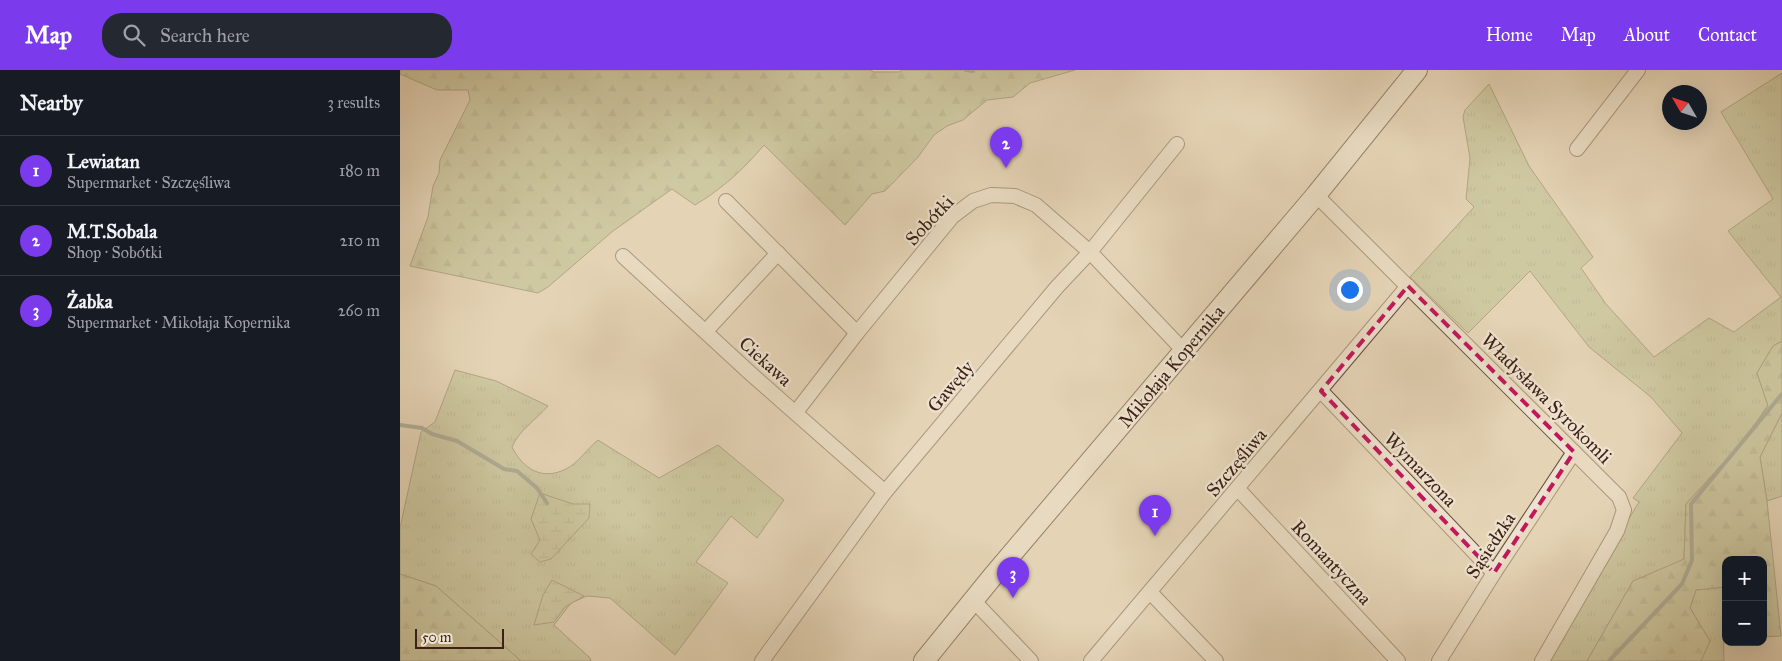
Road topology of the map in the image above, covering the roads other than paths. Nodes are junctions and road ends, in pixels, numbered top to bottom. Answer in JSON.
{"nodes":[{"id":1,"x":1418,"y":70,"type":"edge"},
{"id":2,"x":1638,"y":70,"type":"edge"},
{"id":3,"x":1178,"y":144,"type":"dead end"},
{"id":4,"x":1577,"y":149,"type":"dead end"},
{"id":5,"x":1316,"y":195,"type":"junction"},
{"id":6,"x":726,"y":201,"type":"dead end"},
{"id":7,"x":1090,"y":252,"type":"junction"},
{"id":8,"x":778,"y":253,"type":"junction"},
{"id":9,"x":623,"y":256,"type":"dead end"},
{"id":10,"x":1408,"y":286,"type":"junction"},
{"id":11,"x":706,"y":331,"type":"junction"},
{"id":12,"x":858,"y":333,"type":"junction"},
{"id":13,"x":1184,"y":351,"type":"junction"},
{"id":14,"x":1321,"y":391,"type":"junction"},
{"id":15,"x":796,"y":412,"type":"junction"},
{"id":16,"x":1574,"y":452,"type":"junction"},
{"id":17,"x":1238,"y":490,"type":"junction"},
{"id":18,"x":885,"y":492,"type":"junction"},
{"id":19,"x":1494,"y":572,"type":"junction"},
{"id":20,"x":1150,"y":592,"type":"junction"},
{"id":21,"x":973,"y":600,"type":"junction"},
{"id":22,"x":762,"y":661,"type":"edge"},
{"id":23,"x":924,"y":661,"type":"edge"},
{"id":24,"x":1031,"y":661,"type":"edge"},
{"id":25,"x":1091,"y":661,"type":"edge"},
{"id":26,"x":1216,"y":661,"type":"edge"},
{"id":27,"x":1398,"y":661,"type":"edge"},
{"id":28,"x":1439,"y":661,"type":"edge"},
{"id":29,"x":1542,"y":661,"type":"edge"}],
"edges":[{"from":1,"to":5,"type":"street","name":"Mikołaja Kopernika"},
{"from":2,"to":4,"type":"street"},
{"from":3,"to":7,"type":"street","name":"Gawędy"},
{"from":5,"to":10,"type":"street","name":"Władysława Syrokomli"},
{"from":5,"to":13,"type":"street","name":"Mikołaja Kopernika"},
{"from":6,"to":8,"type":"street"},
{"from":7,"to":12,"type":"street","name":"Sobótki"},
{"from":7,"to":13,"type":"street","name":"Sobótki"},
{"from":7,"to":18,"type":"street","name":"Gawędy"},
{"from":8,"to":11,"type":"street"},
{"from":8,"to":12,"type":"street"},
{"from":9,"to":11,"type":"street","name":"Ciekawa"},
{"from":10,"to":14,"type":"street","name":"Szczęśliwa"},
{"from":10,"to":16,"type":"street","name":"Władysława Syrokomli"},
{"from":11,"to":15,"type":"street","name":"Ciekawa"},
{"from":12,"to":15,"type":"street","name":"Sobótki"},
{"from":13,"to":21,"type":"street","name":"Mikołaja Kopernika"},
{"from":14,"to":17,"type":"street","name":"Szczęśliwa"},
{"from":14,"to":19,"type":"street","name":"Wymarzona"},
{"from":15,"to":18,"type":"street","name":"Ciekawa"},
{"from":16,"to":19,"type":"street","name":"Sąsiedzka"},
{"from":16,"to":29,"type":"street","name":"Władysława Syrokomli"},
{"from":17,"to":20,"type":"street","name":"Szczęśliwa"},
{"from":17,"to":27,"type":"street","name":"Romantyczna"},
{"from":18,"to":22,"type":"street","name":"Gawędy"},
{"from":19,"to":28,"type":"street","name":"Sąsiedzka"},
{"from":20,"to":25,"type":"street","name":"Szczęśliwa"},
{"from":20,"to":26,"type":"street"},
{"from":21,"to":23,"type":"street","name":"Mikołaja Kopernika"},
{"from":21,"to":24,"type":"street"}]}
